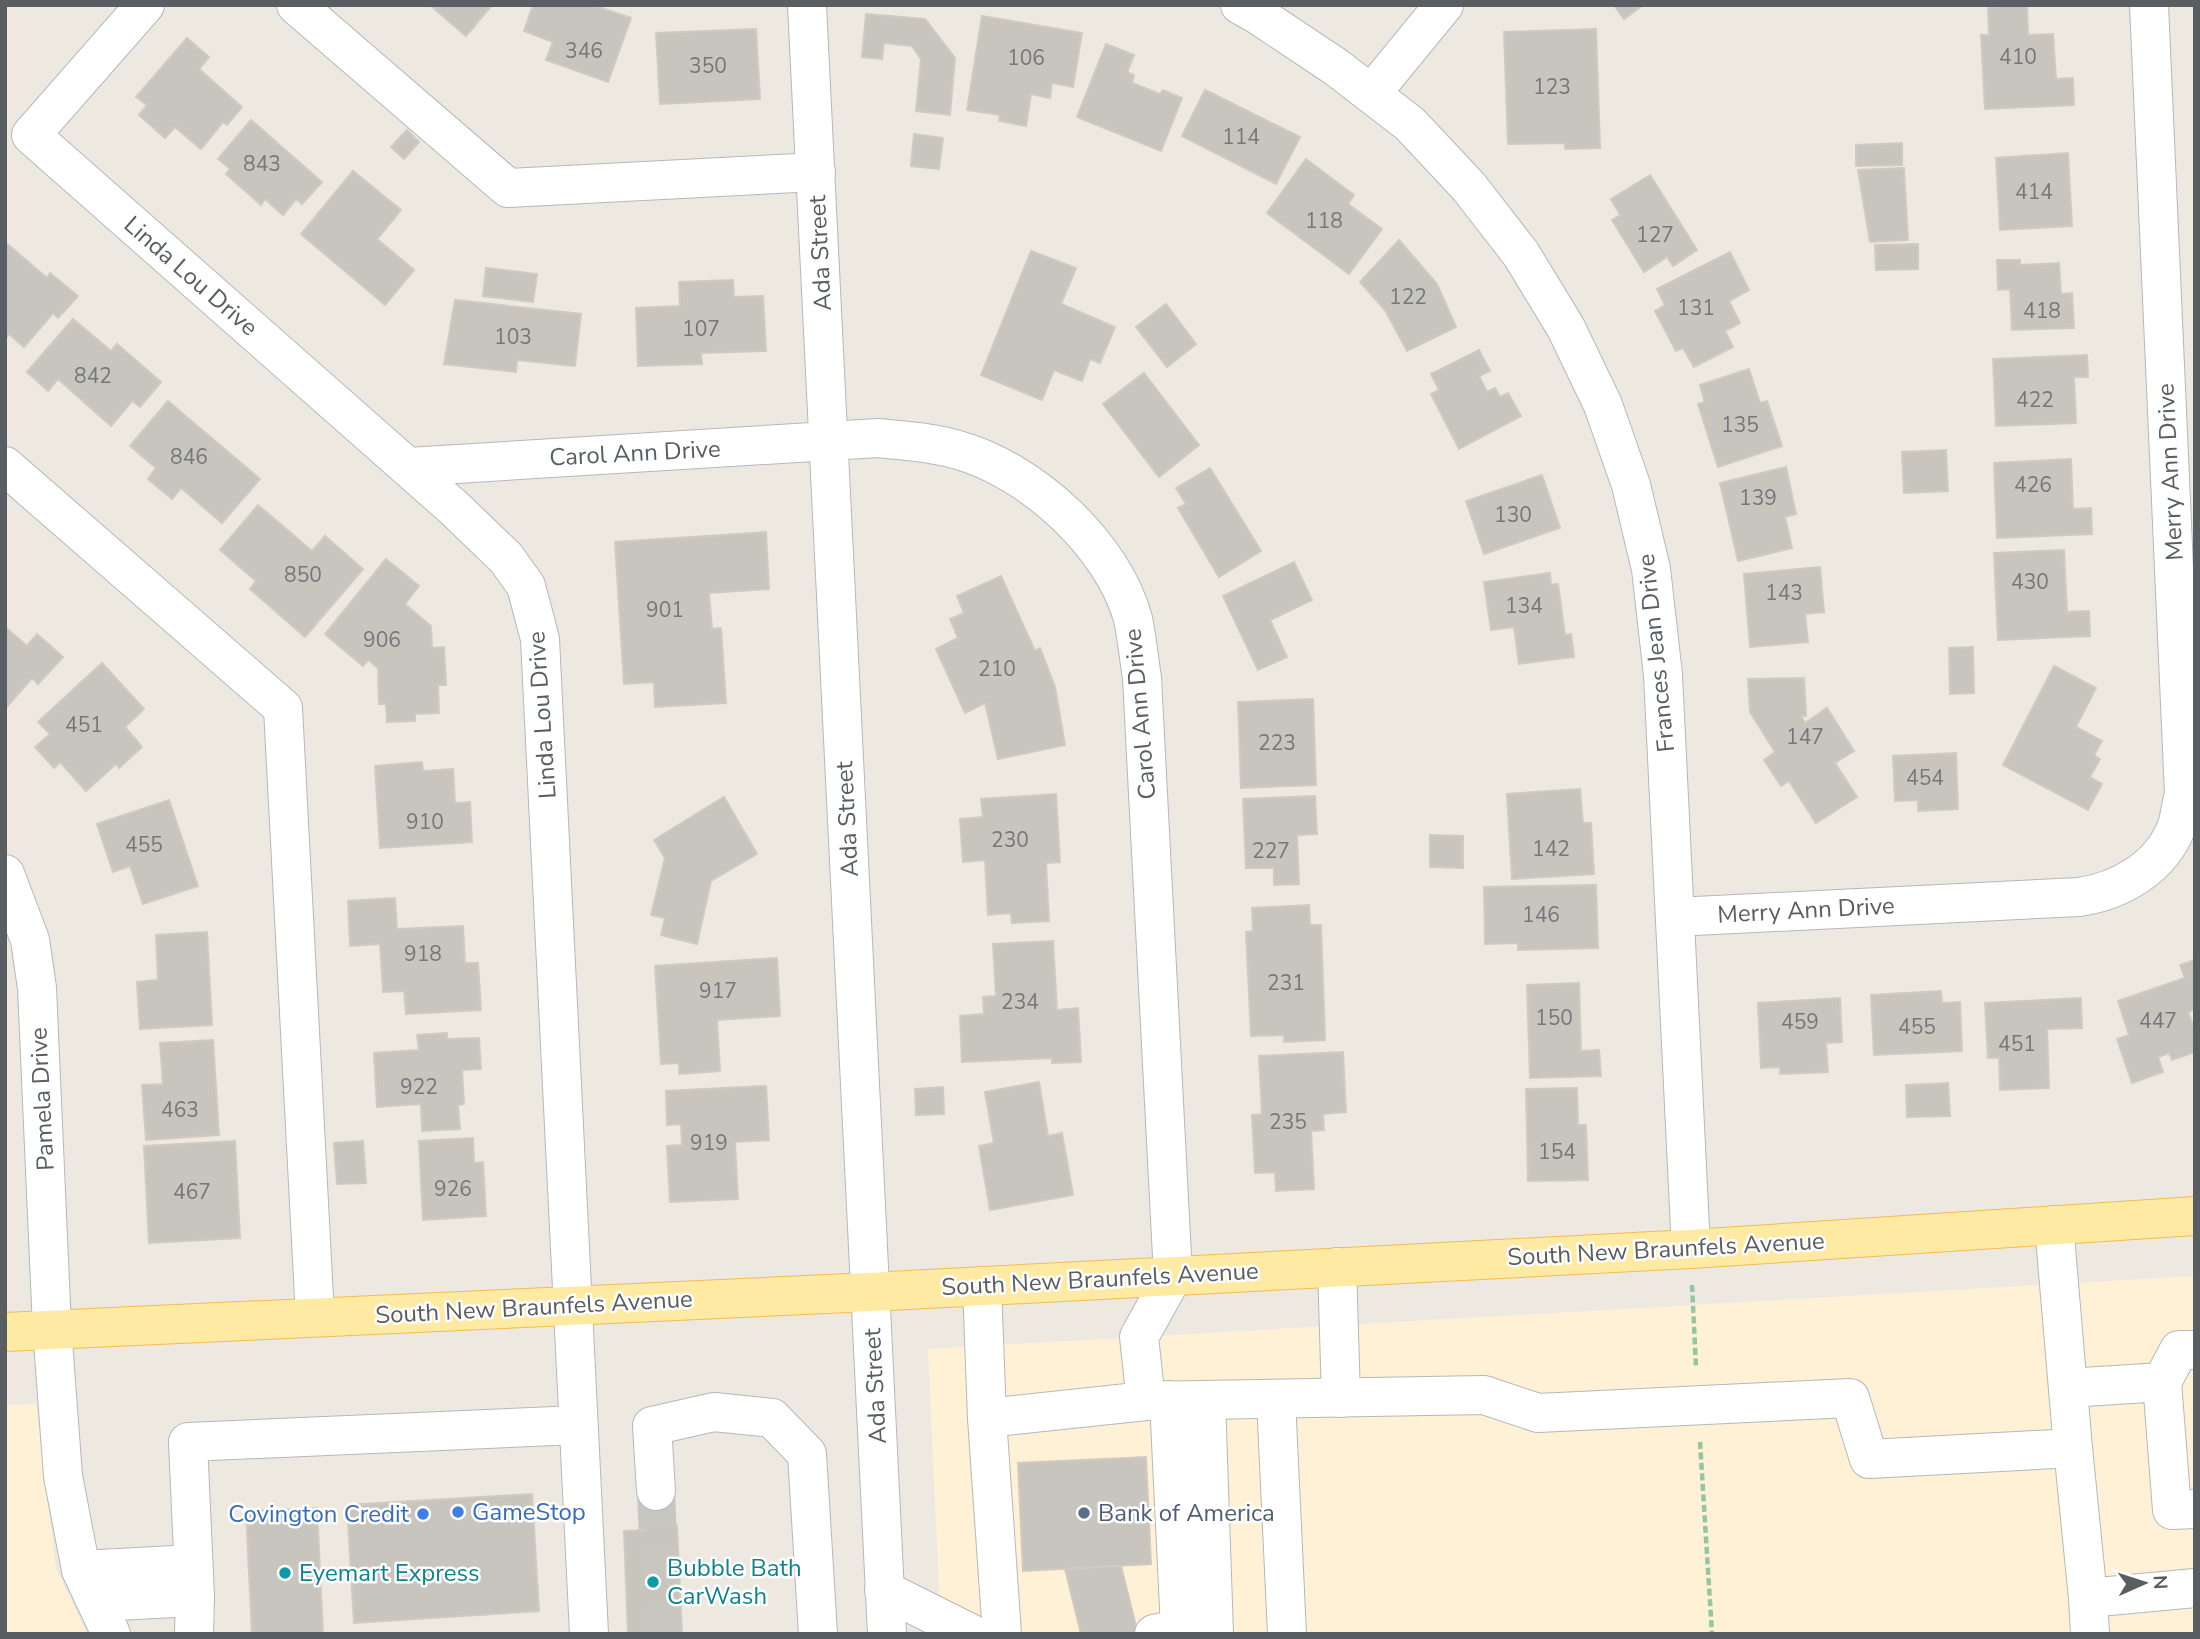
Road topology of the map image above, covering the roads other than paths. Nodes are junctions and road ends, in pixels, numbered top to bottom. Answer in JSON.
{"nodes":[{"id":1,"x":145,"y":5,"type":"edge"},
{"id":2,"x":296,"y":5,"type":"edge"},
{"id":3,"x":807,"y":5,"type":"edge"},
{"id":4,"x":1240,"y":5,"type":"edge"},
{"id":5,"x":1444,"y":5,"type":"edge"},
{"id":6,"x":2149,"y":5,"type":"edge"},
{"id":7,"x":1371,"y":94,"type":"junction"},
{"id":8,"x":816,"y":172,"type":"junction"},
{"id":9,"x":829,"y":441,"type":"junction"},
{"id":10,"x":5,"y":466,"type":"edge"},
{"id":11,"x":408,"y":467,"type":"junction"},
{"id":12,"x":5,"y":874,"type":"edge"},
{"id":13,"x":1675,"y":917,"type":"junction"},
{"id":14,"x":2195,"y":1216,"type":"edge"},
{"id":15,"x":2054,"y":1225,"type":"junction"},
{"id":16,"x":1691,"y":1249,"type":"junction"},
{"id":17,"x":1337,"y":1267,"type":"junction"},
{"id":18,"x":1173,"y":1276,"type":"junction"},
{"id":19,"x":982,"y":1286,"type":"junction"},
{"id":20,"x":870,"y":1292,"type":"junction"},
{"id":21,"x":573,"y":1305,"type":"junction"},
{"id":22,"x":315,"y":1317,"type":"junction"},
{"id":23,"x":52,"y":1328,"type":"junction"},
{"id":24,"x":5,"y":1332,"type":"edge"},
{"id":25,"x":2195,"y":1350,"type":"edge"},
{"id":26,"x":2162,"y":1382,"type":"junction"},
{"id":27,"x":2068,"y":1388,"type":"junction"},
{"id":28,"x":1341,"y":1398,"type":"junction"},
{"id":29,"x":1206,"y":1399,"type":"junction"},
{"id":30,"x":1276,"y":1399,"type":"junction"},
{"id":31,"x":1157,"y":1401,"type":"junction"},
{"id":32,"x":987,"y":1418,"type":"junction"},
{"id":33,"x":577,"y":1426,"type":"junction"},
{"id":34,"x":2073,"y":1448,"type":"junction"},
{"id":35,"x":656,"y":1491,"type":"tunnel mouth"},
{"id":36,"x":2183,"y":1510,"type":"edge"},
{"id":37,"x":2195,"y":1588,"type":"edge"},
{"id":38,"x":884,"y":1590,"type":"junction"},
{"id":39,"x":194,"y":1598,"type":"edge"},
{"id":40,"x":96,"y":1602,"type":"edge"},
{"id":41,"x":2089,"y":1616,"type":"edge"},
{"id":42,"x":589,"y":1634,"type":"edge"},
{"id":43,"x":818,"y":1634,"type":"edge"},
{"id":44,"x":887,"y":1634,"type":"edge"},
{"id":45,"x":972,"y":1634,"type":"edge"},
{"id":46,"x":1002,"y":1634,"type":"edge"},
{"id":47,"x":1154,"y":1634,"type":"edge"},
{"id":48,"x":1214,"y":1634,"type":"edge"},
{"id":49,"x":1287,"y":1634,"type":"edge"}],
"edges":[{"from":1,"to":11,"type":"street","name":"Linda Lou Drive"},
{"from":2,"to":8,"type":"street"},
{"from":3,"to":8,"type":"street","name":"Ada Street"},
{"from":4,"to":7,"type":"street","name":"Frances Jean Drive"},
{"from":5,"to":7,"type":"street"},
{"from":6,"to":13,"type":"street","name":"Merry Ann Drive"},
{"from":7,"to":13,"type":"street","name":"Frances Jean Drive"},
{"from":8,"to":9,"type":"street","name":"Ada Street"},
{"from":9,"to":11,"type":"street","name":"Carol Ann Drive"},
{"from":9,"to":18,"type":"street","name":"Carol Ann Drive"},
{"from":9,"to":20,"type":"street","name":"Ada Street"},
{"from":10,"to":22,"type":"street"},
{"from":11,"to":21,"type":"street","name":"Linda Lou Drive"},
{"from":12,"to":23,"type":"street","name":"Pamela Drive"},
{"from":13,"to":16,"type":"street","name":"Frances Jean Drive"},
{"from":14,"to":15,"type":"main road","name":"South New Braunfels Avenue"},
{"from":15,"to":16,"type":"main road","name":"South New Braunfels Avenue"},
{"from":15,"to":27,"type":"street"},
{"from":16,"to":17,"type":"main road","name":"South New Braunfels Avenue"},
{"from":17,"to":18,"type":"main road","name":"South New Braunfels Avenue"},
{"from":17,"to":28,"type":"street"},
{"from":18,"to":19,"type":"main road","name":"South New Braunfels Avenue"},
{"from":18,"to":31,"type":"street"},
{"from":19,"to":20,"type":"main road","name":"South New Braunfels Avenue"},
{"from":19,"to":32,"type":"street"},
{"from":20,"to":21,"type":"main road","name":"South New Braunfels Avenue"},
{"from":20,"to":38,"type":"street","name":"Ada Street"},
{"from":21,"to":22,"type":"main road","name":"South New Braunfels Avenue"},
{"from":21,"to":33,"type":"street","name":"Linda Lou Drive"},
{"from":22,"to":23,"type":"main road","name":"South New Braunfels Avenue"},
{"from":23,"to":24,"type":"main road","name":"South New Braunfels Avenue"},
{"from":23,"to":40,"type":"street","name":"Pamela Drive"},
{"from":25,"to":26,"type":"street"},
{"from":26,"to":27,"type":"street"},
{"from":26,"to":36,"type":"street"},
{"from":27,"to":34,"type":"street"},
{"from":28,"to":30,"type":"street"},
{"from":28,"to":34,"type":"street"},
{"from":29,"to":30,"type":"street"},
{"from":29,"to":31,"type":"street"},
{"from":29,"to":48,"type":"street"},
{"from":30,"to":49,"type":"street"},
{"from":31,"to":32,"type":"street"},
{"from":31,"to":47,"type":"street"},
{"from":32,"to":46,"type":"street"},
{"from":33,"to":39,"type":"street"},
{"from":33,"to":42,"type":"street","name":"Linda Lou Drive"},
{"from":34,"to":41,"type":"street"},
{"from":35,"to":43,"type":"street"},
{"from":37,"to":41,"type":"street"},
{"from":38,"to":44,"type":"street","name":"Ada Street"},
{"from":38,"to":45,"type":"street"},
{"from":39,"to":40,"type":"street"}]}
